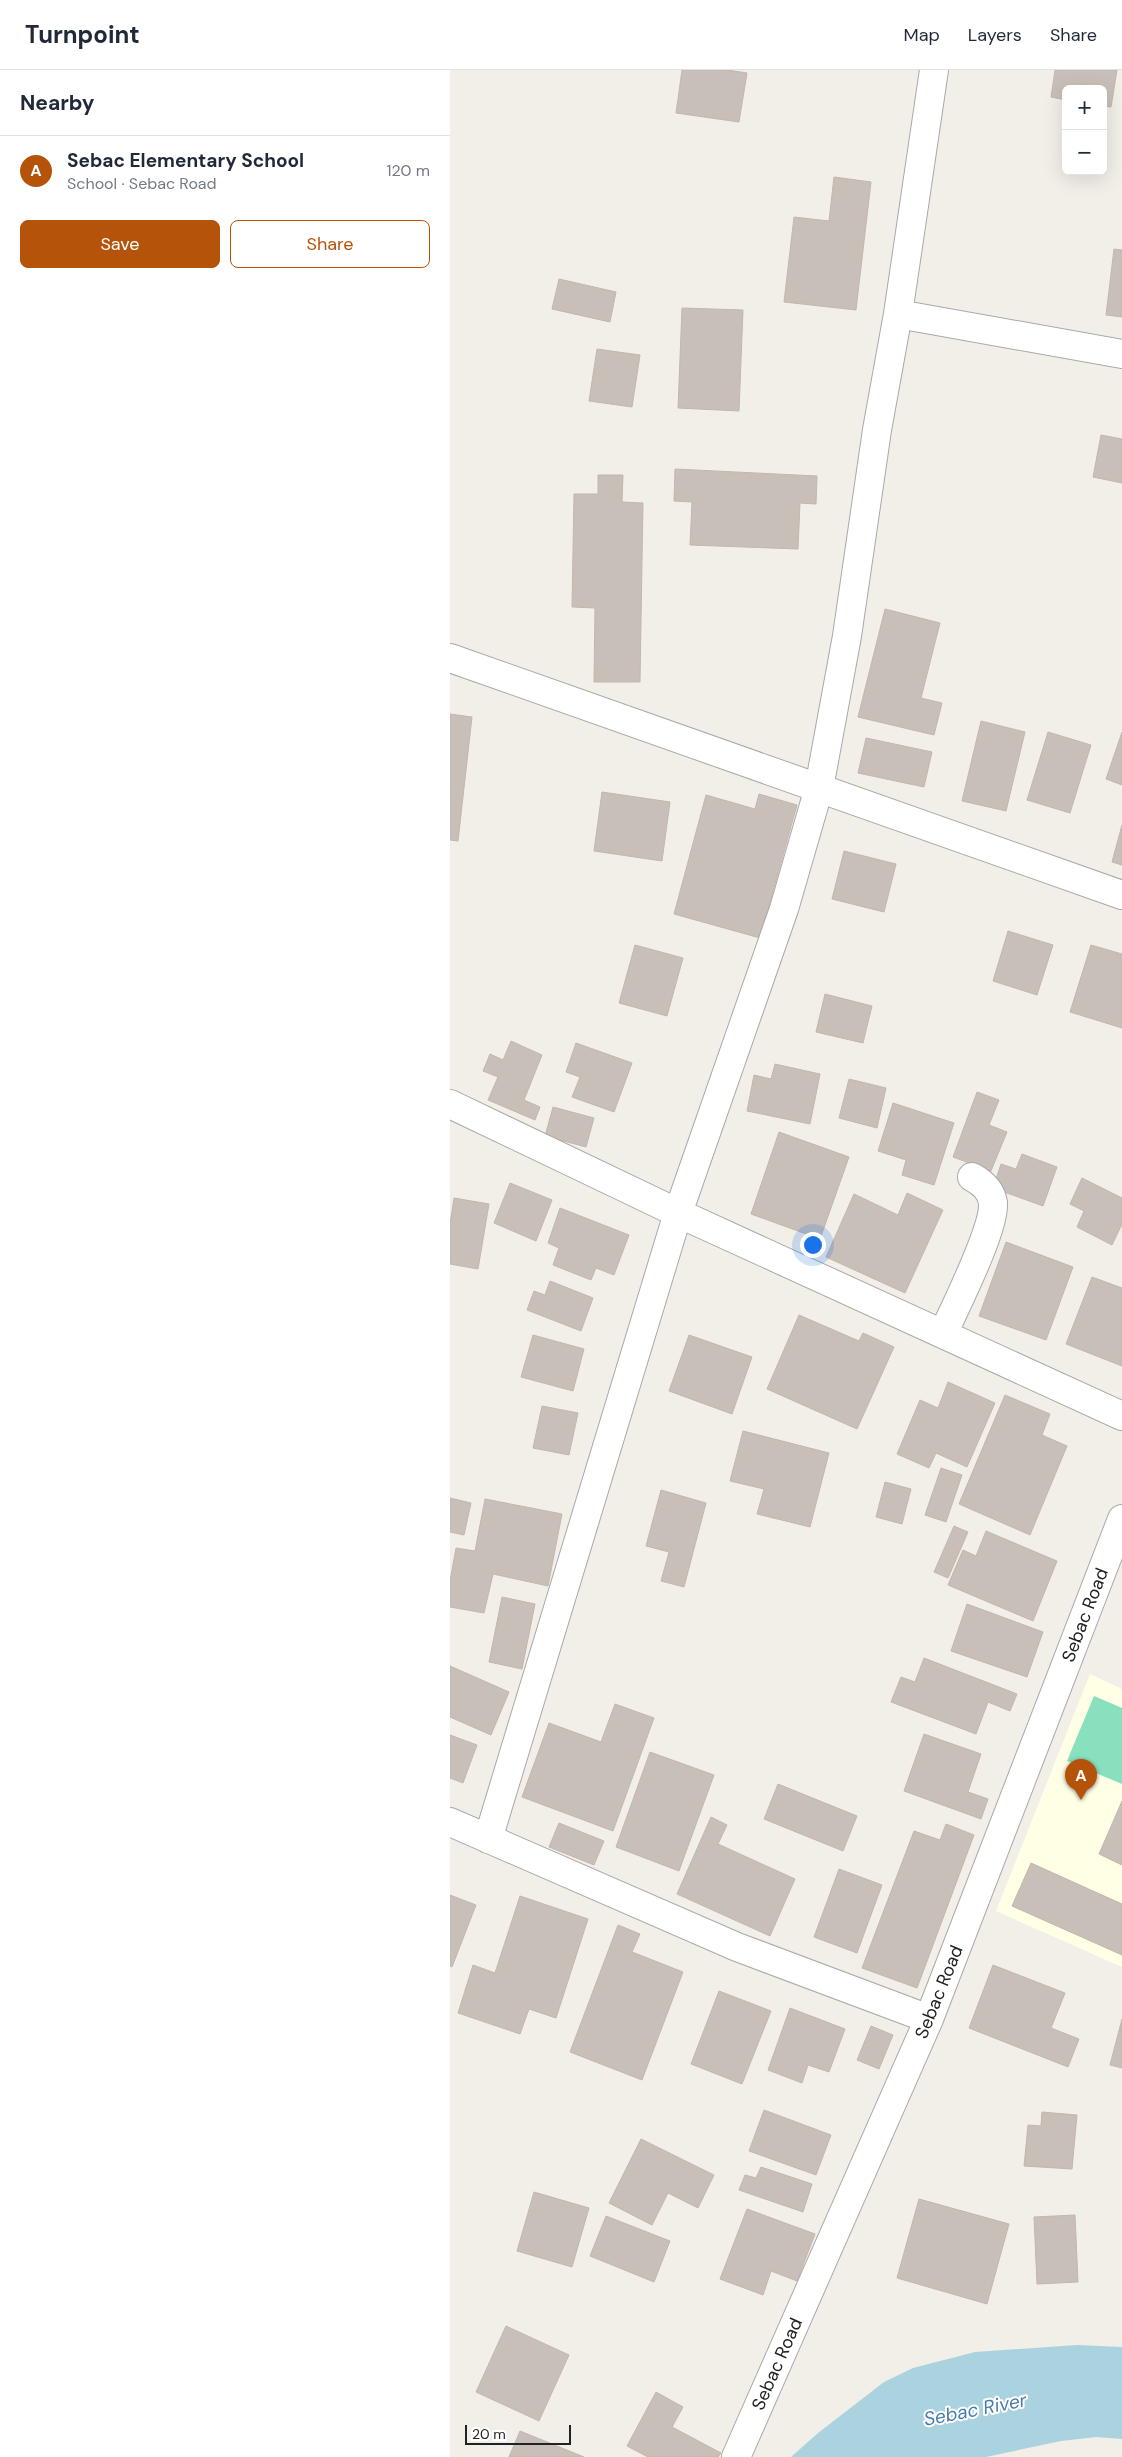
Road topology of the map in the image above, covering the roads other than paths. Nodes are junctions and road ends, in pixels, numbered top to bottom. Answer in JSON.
{"nodes":[{"id":1,"x":934,"y":70,"type":"edge"},
{"id":2,"x":898,"y":314,"type":"junction"},
{"id":3,"x":1122,"y":354,"type":"edge"},
{"id":4,"x":450,"y":658,"type":"edge"},
{"id":5,"x":819,"y":788,"type":"junction"},
{"id":6,"x":1122,"y":895,"type":"edge"},
{"id":7,"x":450,"y":1104,"type":"edge"},
{"id":8,"x":972,"y":1177,"type":"dead end"},
{"id":9,"x":678,"y":1213,"type":"junction"},
{"id":10,"x":943,"y":1334,"type":"junction"},
{"id":11,"x":1122,"y":1416,"type":"edge"},
{"id":12,"x":1122,"y":1519,"type":"edge"},
{"id":13,"x":450,"y":1822,"type":"edge"},
{"id":14,"x":488,"y":1839,"type":"junction"},
{"id":15,"x":929,"y":2019,"type":"junction"},
{"id":16,"x":736,"y":2457,"type":"edge"}],
"edges":[{"from":1,"to":2,"type":"street"},
{"from":2,"to":3,"type":"street"},
{"from":2,"to":5,"type":"street"},
{"from":4,"to":5,"type":"street"},
{"from":5,"to":6,"type":"street"},
{"from":5,"to":9,"type":"street"},
{"from":7,"to":9,"type":"street"},
{"from":8,"to":10,"type":"street"},
{"from":9,"to":10,"type":"street"},
{"from":9,"to":14,"type":"street"},
{"from":10,"to":11,"type":"street"},
{"from":12,"to":15,"type":"street","name":"Sebac Road"},
{"from":13,"to":14,"type":"street"},
{"from":14,"to":15,"type":"street"},
{"from":15,"to":16,"type":"street","name":"Sebac Road"}]}
